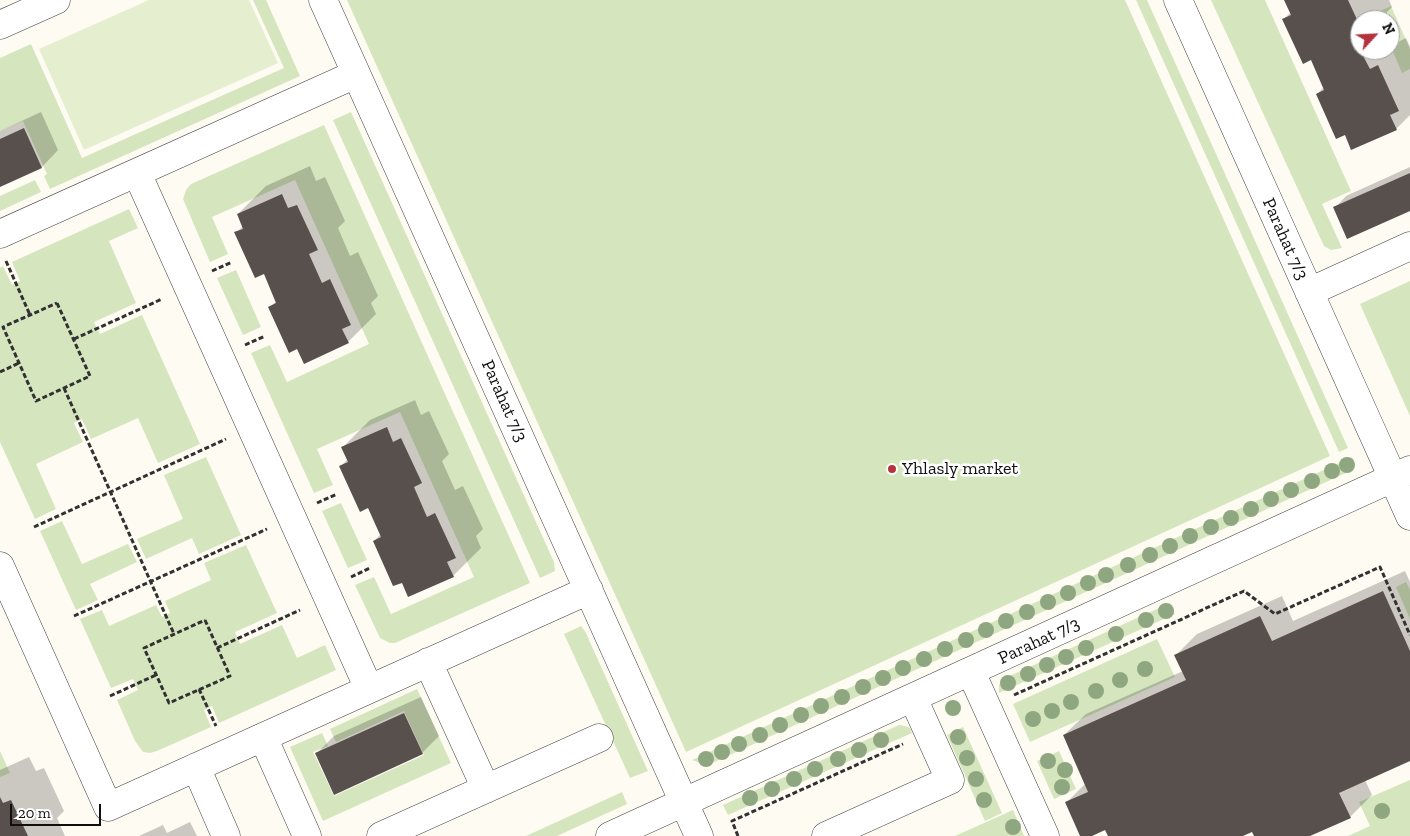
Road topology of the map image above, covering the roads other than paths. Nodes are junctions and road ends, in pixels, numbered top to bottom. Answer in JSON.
{"nodes":[{"id":1,"x":323,"y":0,"type":"edge"},
{"id":2,"x":1178,"y":0,"type":"edge"},
{"id":3,"x":47,"y":2,"type":"edge"},
{"id":4,"x":0,"y":25,"type":"edge"},
{"id":5,"x":356,"y":74,"type":"junction"},
{"id":6,"x":137,"y":173,"type":"junction"},
{"id":7,"x":1410,"y":246,"type":"edge"},
{"id":8,"x":3,"y":247,"type":"edge"},
{"id":9,"x":1309,"y":292,"type":"junction"},
{"id":10,"x":1402,"y":474,"type":"edge"},
{"id":11,"x":1410,"y":516,"type":"edge"},
{"id":12,"x":0,"y":566,"type":"edge"},
{"id":13,"x":589,"y":590,"type":"junction"},
{"id":14,"x":428,"y":662,"type":"junction"},
{"id":15,"x":971,"y":672,"type":"junction"},
{"id":16,"x":369,"y":689,"type":"junction"},
{"id":17,"x":913,"y":698,"type":"junction"},
{"id":18,"x":263,"y":737,"type":"junction"},
{"id":19,"x":599,"y":738,"type":"dead end"},
{"id":20,"x":196,"y":767,"type":"junction"},
{"id":21,"x":486,"y":789,"type":"junction"},
{"id":22,"x":684,"y":803,"type":"junction"},
{"id":23,"x":226,"y":836,"type":"edge"},
{"id":24,"x":307,"y":836,"type":"edge"},
{"id":25,"x":380,"y":836,"type":"edge"},
{"id":26,"x":610,"y":836,"type":"edge"},
{"id":27,"x":699,"y":836,"type":"edge"},
{"id":28,"x":826,"y":836,"type":"edge"},
{"id":29,"x":1045,"y":836,"type":"edge"}],
"edges":[{"from":1,"to":5,"type":"street","name":"Parahat 7/3"},
{"from":2,"to":9,"type":"street","name":"Parahat 7/3"},
{"from":3,"to":4,"type":"street"},
{"from":5,"to":6,"type":"street"},
{"from":5,"to":13,"type":"street","name":"Parahat 7/3"},
{"from":6,"to":8,"type":"street"},
{"from":6,"to":16,"type":"street"},
{"from":7,"to":9,"type":"street"},
{"from":9,"to":10,"type":"street","name":"Parahat 7/3"},
{"from":10,"to":11,"type":"street","name":"Parahat 7/3"},
{"from":10,"to":15,"type":"street","name":"Parahat 7/3"},
{"from":12,"to":20,"type":"street"},
{"from":13,"to":14,"type":"street"},
{"from":13,"to":22,"type":"street","name":"Parahat 7/3"},
{"from":14,"to":16,"type":"street"},
{"from":14,"to":21,"type":"street"},
{"from":15,"to":17,"type":"street","name":"Parahat 7/3"},
{"from":15,"to":29,"type":"street"},
{"from":16,"to":18,"type":"street"},
{"from":17,"to":22,"type":"street","name":"Parahat 7/3"},
{"from":17,"to":28,"type":"street"},
{"from":18,"to":20,"type":"street"},
{"from":18,"to":24,"type":"street"},
{"from":19,"to":21,"type":"street"},
{"from":20,"to":23,"type":"street"},
{"from":21,"to":25,"type":"street"},
{"from":22,"to":26,"type":"street","name":"Parahat 7/3"},
{"from":22,"to":27,"type":"street","name":"Parahat 7/3"}]}
